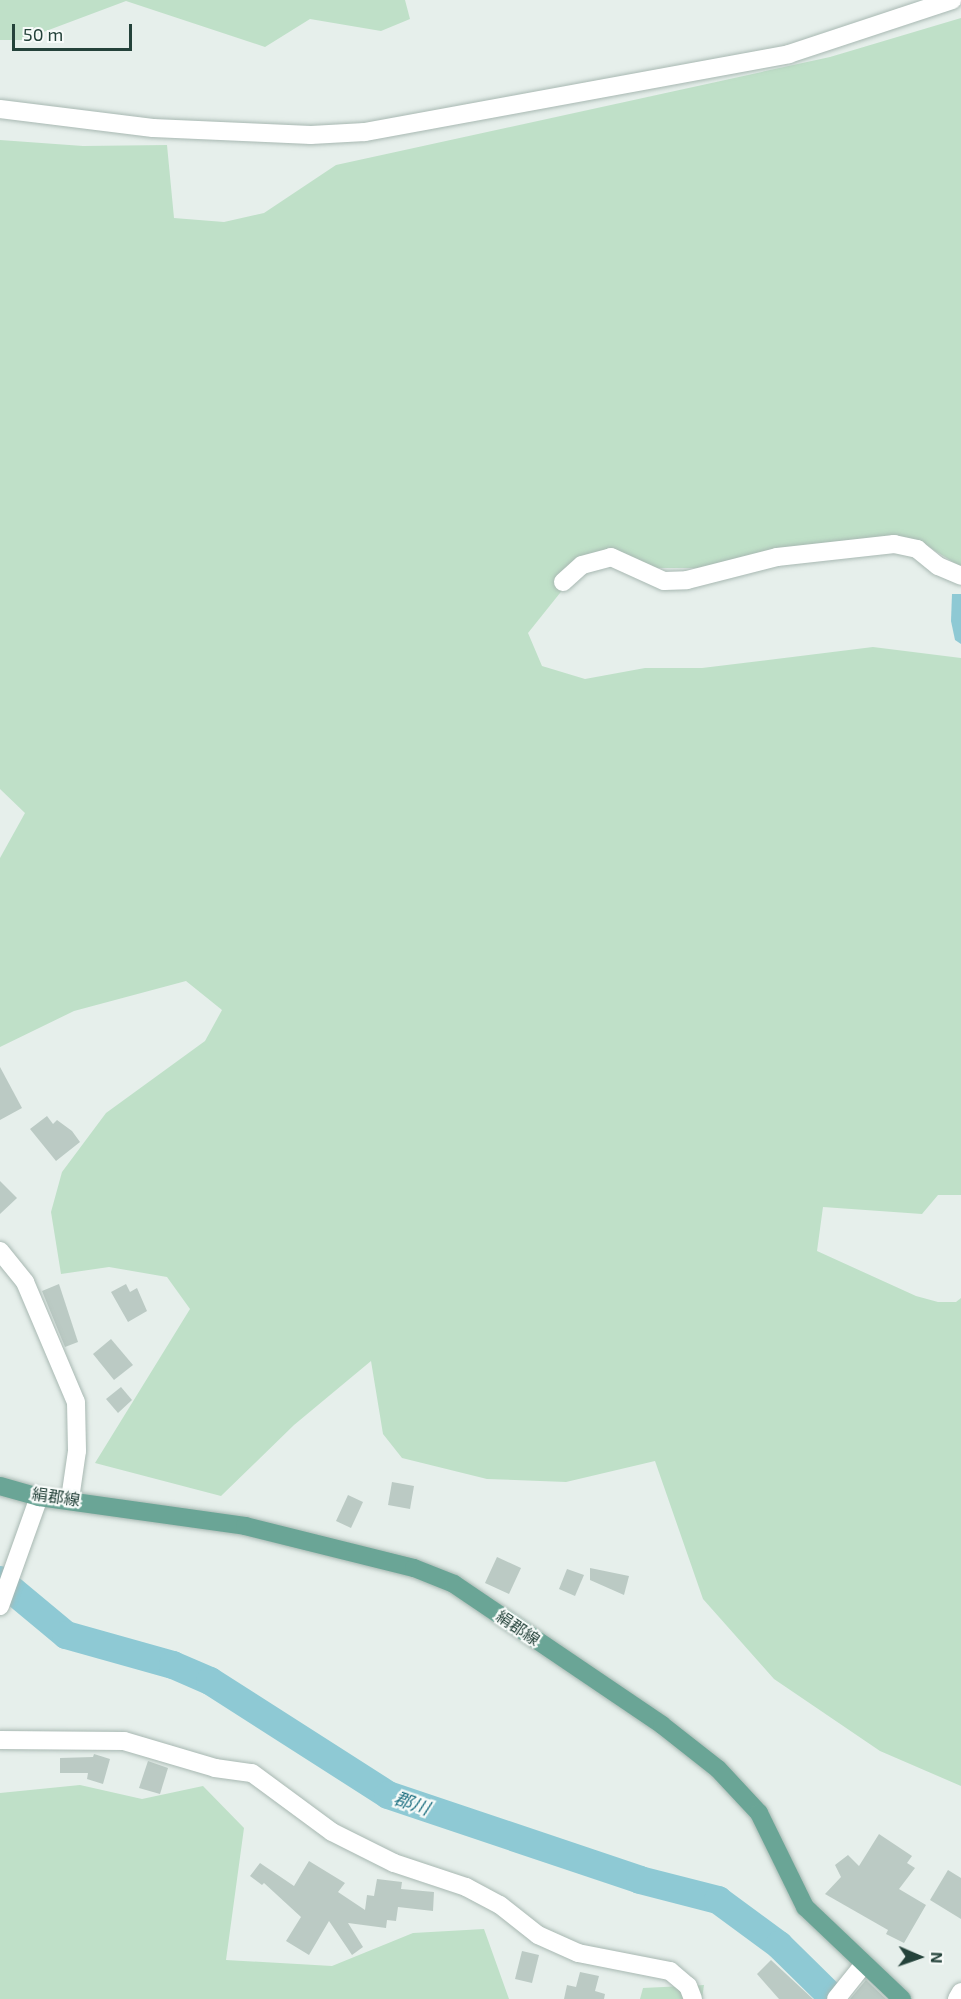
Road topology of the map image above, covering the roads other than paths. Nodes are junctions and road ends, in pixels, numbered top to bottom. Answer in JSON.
{"nodes":[{"id":1,"x":952,"y":0,"type":"edge"},
{"id":2,"x":0,"y":109,"type":"edge"},
{"id":3,"x":961,"y":576,"type":"edge"},
{"id":4,"x":563,"y":582,"type":"dead end"},
{"id":5,"x":0,"y":1251,"type":"edge"},
{"id":6,"x":0,"y":1486,"type":"edge"},
{"id":7,"x":39,"y":1497,"type":"junction"},
{"id":8,"x":70,"y":1499,"type":"junction"},
{"id":9,"x":5,"y":1590,"type":"edge"},
{"id":10,"x":0,"y":1740,"type":"edge"},
{"id":11,"x":864,"y":1964,"type":"junction"},
{"id":12,"x":961,"y":1992,"type":"edge"},
{"id":13,"x":839,"y":1994,"type":"edge"},
{"id":14,"x":693,"y":1999,"type":"edge"},
{"id":15,"x":902,"y":1999,"type":"edge"},
{"id":16,"x":957,"y":1999,"type":"edge"}],
"edges":[{"from":1,"to":2,"type":"street"},
{"from":3,"to":4,"type":"street"},
{"from":5,"to":8,"type":"street"},
{"from":6,"to":7,"type":"main road","name":"絹郡線"},
{"from":7,"to":8,"type":"main road","name":"絹郡線"},
{"from":7,"to":9,"type":"street"},
{"from":8,"to":11,"type":"main road","name":"絹郡線"},
{"from":10,"to":14,"type":"street"},
{"from":11,"to":13,"type":"street"},
{"from":11,"to":15,"type":"main road","name":"絹郡線"},
{"from":12,"to":16,"type":"street"}]}
